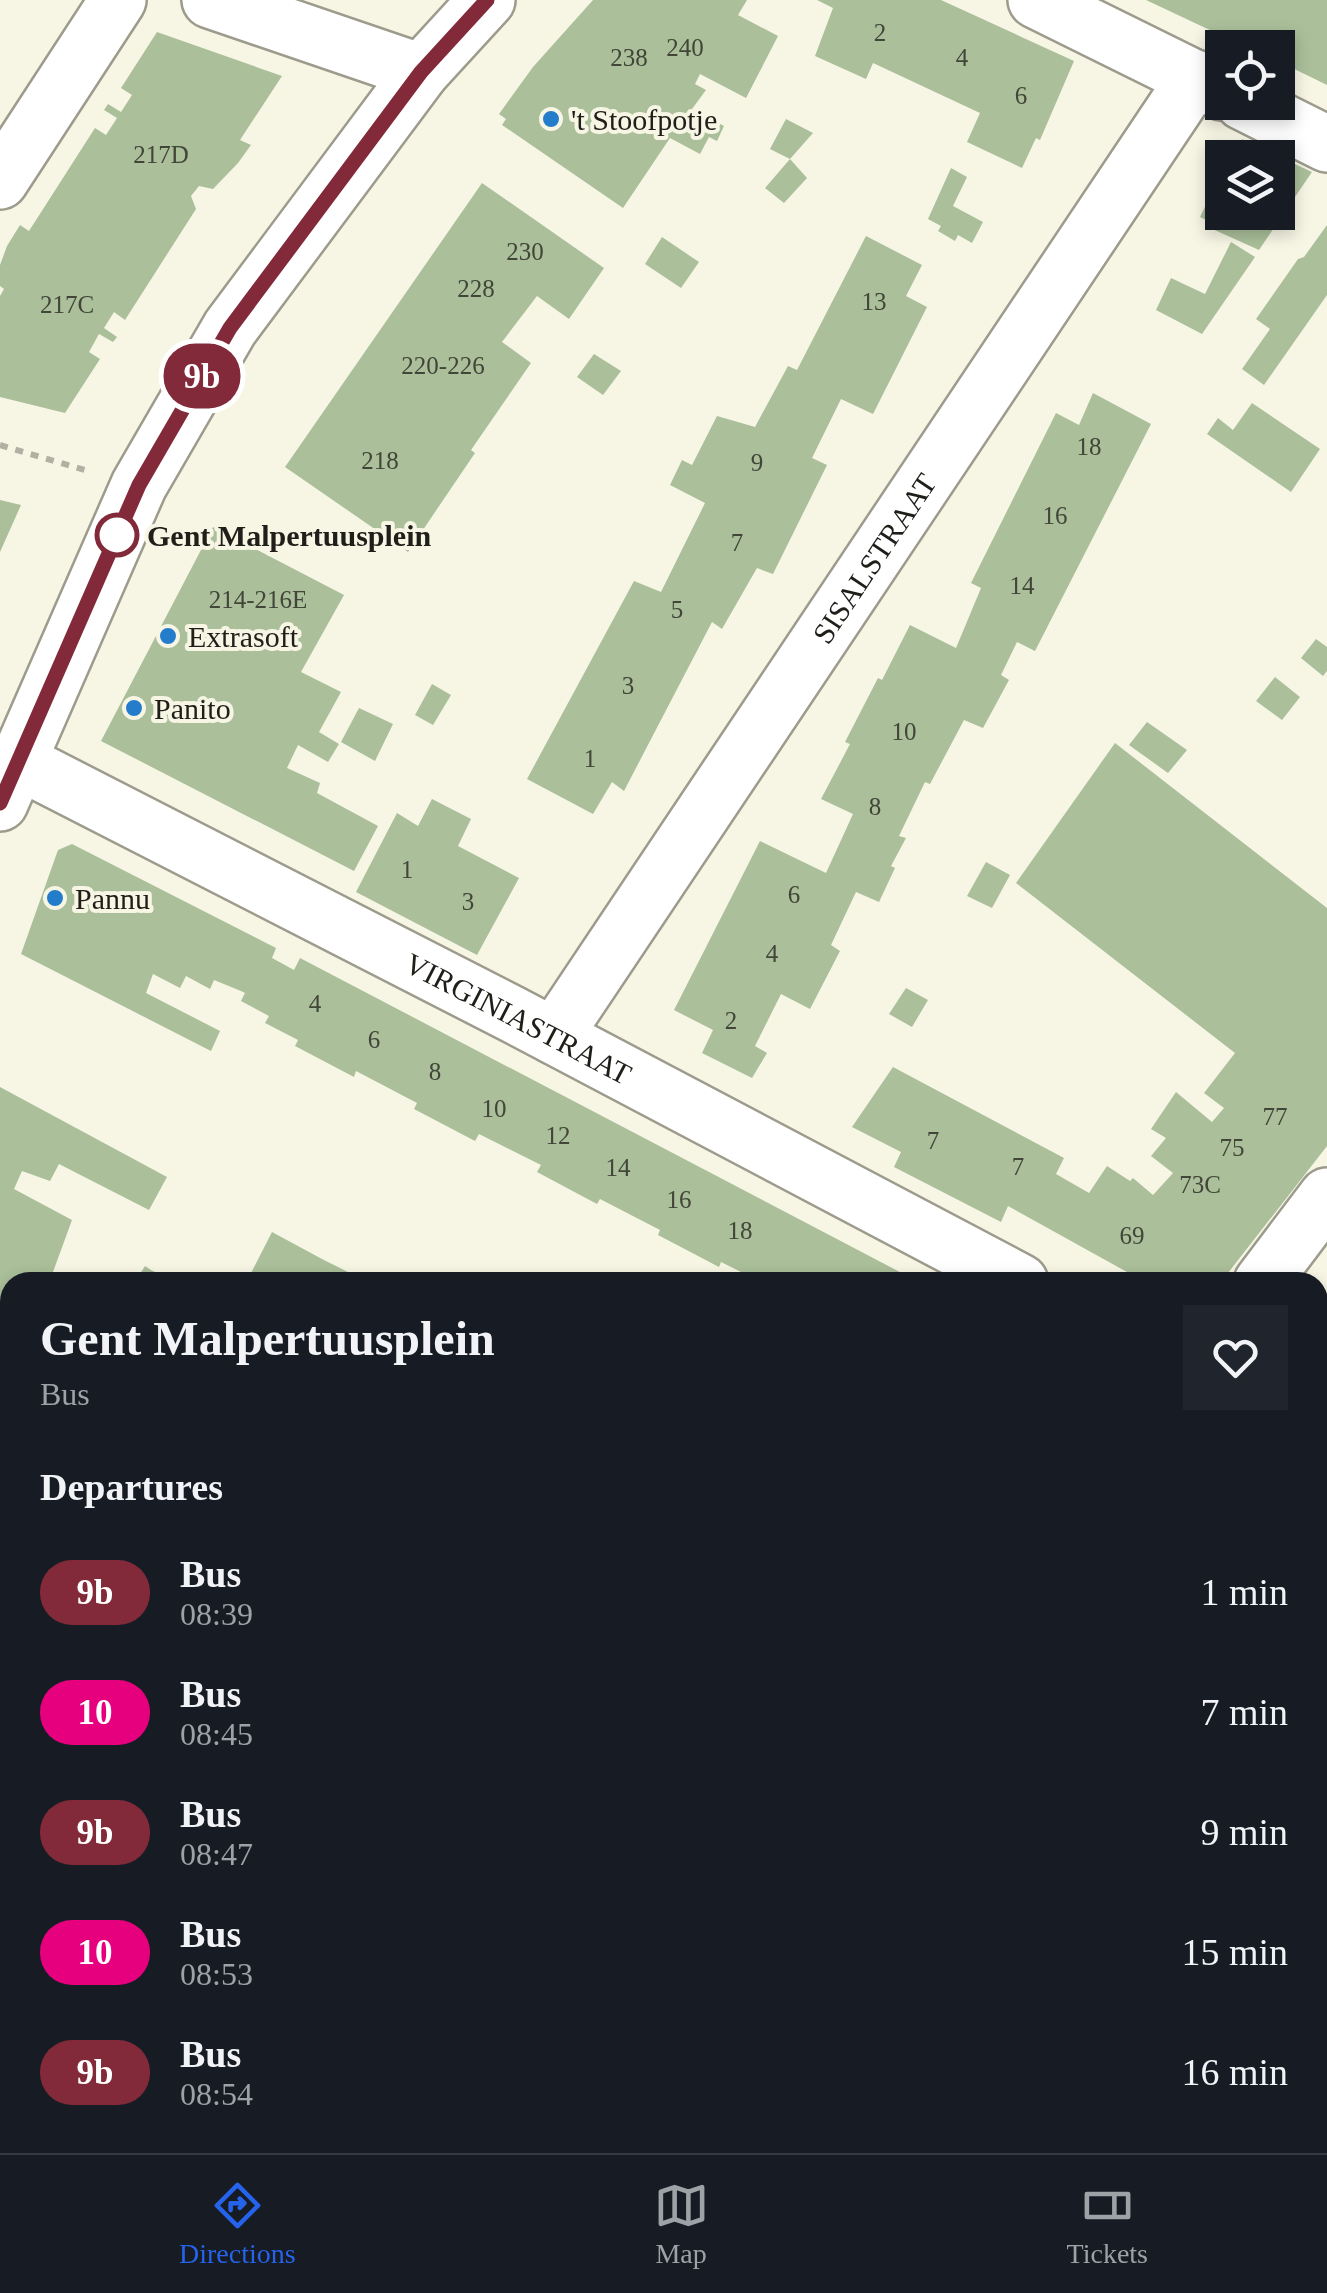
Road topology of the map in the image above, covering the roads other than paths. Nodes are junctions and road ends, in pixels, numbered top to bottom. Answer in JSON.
{"nodes":[{"id":1,"x":118,"y":0,"type":"edge"},
{"id":2,"x":210,"y":0,"type":"edge"},
{"id":3,"x":487,"y":0,"type":"edge"},
{"id":4,"x":1036,"y":0,"type":"edge"},
{"id":5,"x":421,"y":72,"type":"junction"},
{"id":6,"x":1205,"y":83,"type":"edge"},
{"id":7,"x":1205,"y":91,"type":"edge"},
{"id":8,"x":1279,"y":120,"type":"edge"},
{"id":9,"x":1327,"y":144,"type":"edge"},
{"id":10,"x":0,"y":181,"type":"edge"},
{"id":11,"x":8,"y":782,"type":"edge"},
{"id":12,"x":554,"y":1036,"type":"junction"},
{"id":13,"x":1327,"y":1196,"type":"edge"},
{"id":14,"x":1001,"y":1272,"type":"edge"},
{"id":15,"x":1270,"y":1272,"type":"edge"}],
"edges":[{"from":1,"to":10,"type":"street"},
{"from":2,"to":5,"type":"street"},
{"from":3,"to":5,"type":"street"},
{"from":4,"to":6,"type":"street"},
{"from":5,"to":11,"type":"street"},
{"from":7,"to":12,"type":"street","name":"SISALSTRAAT"},
{"from":8,"to":9,"type":"street"},
{"from":11,"to":12,"type":"street","name":"VIRGINIASTRAAT"},
{"from":12,"to":14,"type":"street","name":"VIRGINIASTRAAT"},
{"from":13,"to":15,"type":"street"}]}
